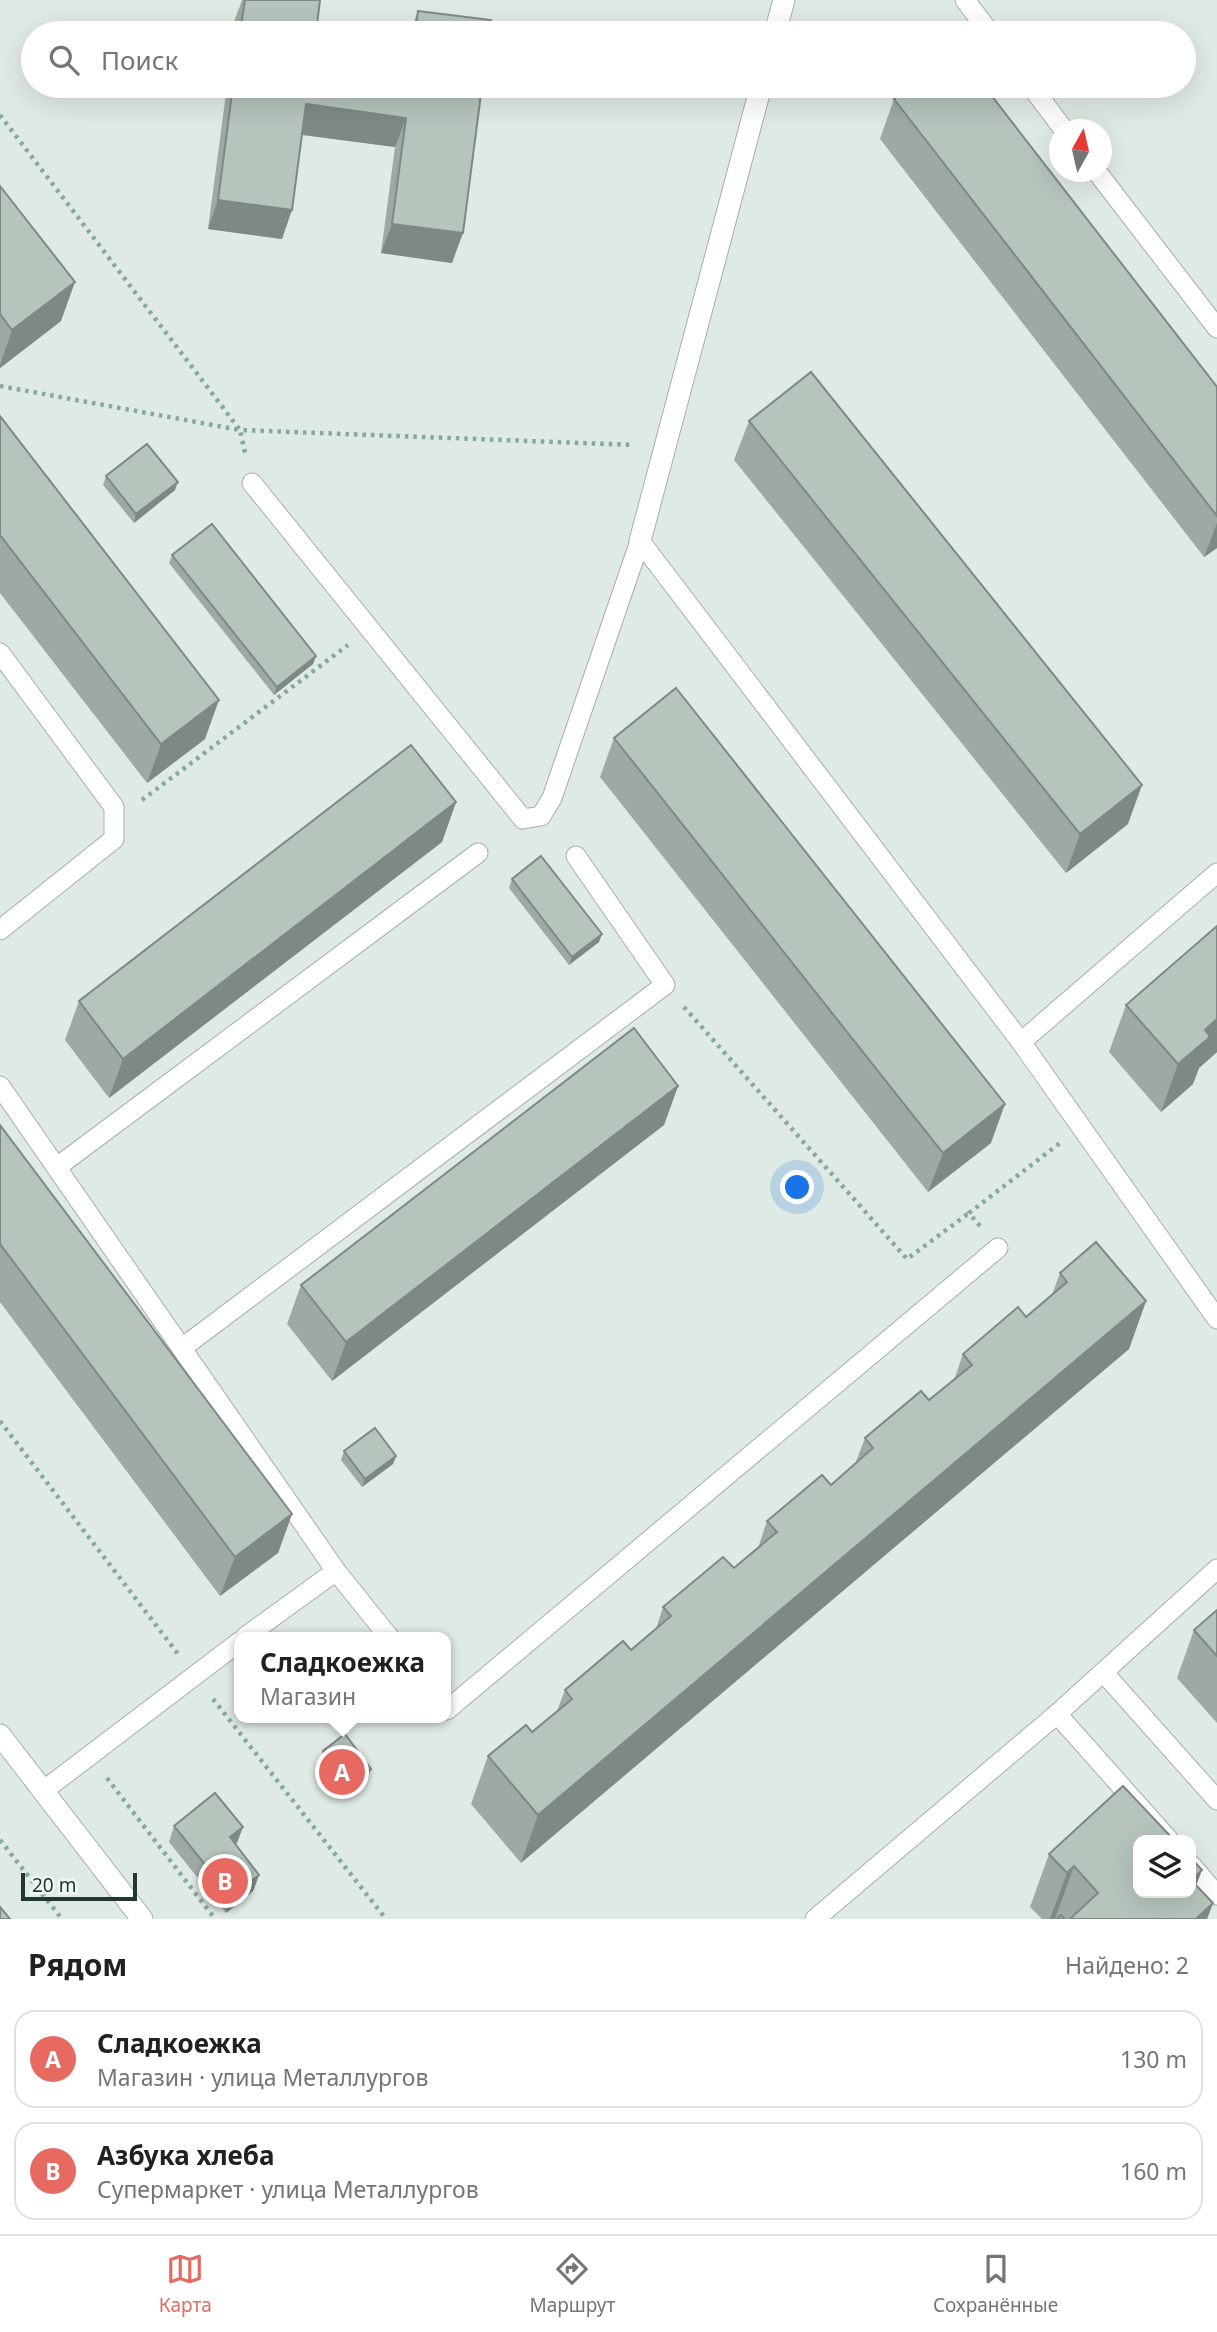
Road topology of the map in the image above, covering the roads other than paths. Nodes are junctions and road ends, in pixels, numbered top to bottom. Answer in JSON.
{"nodes":[{"id":1,"x":784,"y":0,"type":"edge"},
{"id":2,"x":965,"y":0,"type":"edge"},
{"id":3,"x":778,"y":21,"type":"edge"},
{"id":4,"x":981,"y":21,"type":"edge"},
{"id":5,"x":758,"y":98,"type":"edge"},
{"id":6,"x":1040,"y":98,"type":"edge"},
{"id":7,"x":1056,"y":119,"type":"edge"},
{"id":8,"x":1105,"y":182,"type":"edge"},
{"id":9,"x":1217,"y":328,"type":"edge"},
{"id":10,"x":252,"y":484,"type":"dead end"},
{"id":11,"x":640,"y":541,"type":"junction"},
{"id":12,"x":0,"y":653,"type":"edge"},
{"id":13,"x":478,"y":853,"type":"dead end"},
{"id":14,"x":576,"y":856,"type":"dead end"},
{"id":15,"x":1217,"y":873,"type":"edge"},
{"id":16,"x":0,"y":930,"type":"edge"},
{"id":17,"x":1021,"y":1042,"type":"junction"},
{"id":18,"x":0,"y":1086,"type":"edge"},
{"id":19,"x":57,"y":1167,"type":"junction"},
{"id":20,"x":998,"y":1248,"type":"road end"},
{"id":21,"x":1217,"y":1319,"type":"edge"},
{"id":22,"x":182,"y":1348,"type":"junction"},
{"id":23,"x":1217,"y":1569,"type":"edge"},
{"id":24,"x":336,"y":1571,"type":"junction"},
{"id":25,"x":1197,"y":1586,"type":"junction"},
{"id":26,"x":1217,"y":1592,"type":"edge"},
{"id":27,"x":252,"y":1632,"type":"edge"},
{"id":28,"x":385,"y":1632,"type":"edge"},
{"id":29,"x":234,"y":1646,"type":"edge"},
{"id":30,"x":1104,"y":1673,"type":"junction"},
{"id":31,"x":451,"y":1707,"type":"edge"},
{"id":32,"x":1057,"y":1714,"type":"junction"},
{"id":33,"x":0,"y":1735,"type":"edge"},
{"id":34,"x":43,"y":1791,"type":"junction"},
{"id":35,"x":1217,"y":1800,"type":"edge"},
{"id":36,"x":1165,"y":1835,"type":"edge"},
{"id":37,"x":1196,"y":1871,"type":"edge"},
{"id":38,"x":1217,"y":1895,"type":"edge"},
{"id":39,"x":142,"y":1919,"type":"edge"},
{"id":40,"x":815,"y":1919,"type":"edge"}],
"edges":[{"from":1,"to":3,"type":"street"},
{"from":2,"to":4,"type":"lane"},
{"from":5,"to":11,"type":"street"},
{"from":6,"to":7,"type":"lane"},
{"from":8,"to":9,"type":"lane"},
{"from":10,"to":11,"type":"lane"},
{"from":11,"to":17,"type":"lane"},
{"from":12,"to":16,"type":"lane"},
{"from":13,"to":19,"type":"lane"},
{"from":14,"to":22,"type":"lane"},
{"from":15,"to":17,"type":"lane"},
{"from":17,"to":21,"type":"lane"},
{"from":18,"to":19,"type":"lane"},
{"from":19,"to":22,"type":"lane"},
{"from":20,"to":31,"type":"lane"},
{"from":22,"to":24,"type":"lane"},
{"from":23,"to":25,"type":"lane"},
{"from":24,"to":27,"type":"lane"},
{"from":24,"to":28,"type":"lane"},
{"from":25,"to":26,"type":"lane"},
{"from":25,"to":30,"type":"lane"},
{"from":29,"to":34,"type":"lane"},
{"from":30,"to":32,"type":"lane"},
{"from":30,"to":35,"type":"lane"},
{"from":32,"to":36,"type":"lane"},
{"from":32,"to":40,"type":"lane"},
{"from":33,"to":34,"type":"street"},
{"from":34,"to":39,"type":"street"},
{"from":37,"to":38,"type":"lane"}]}
